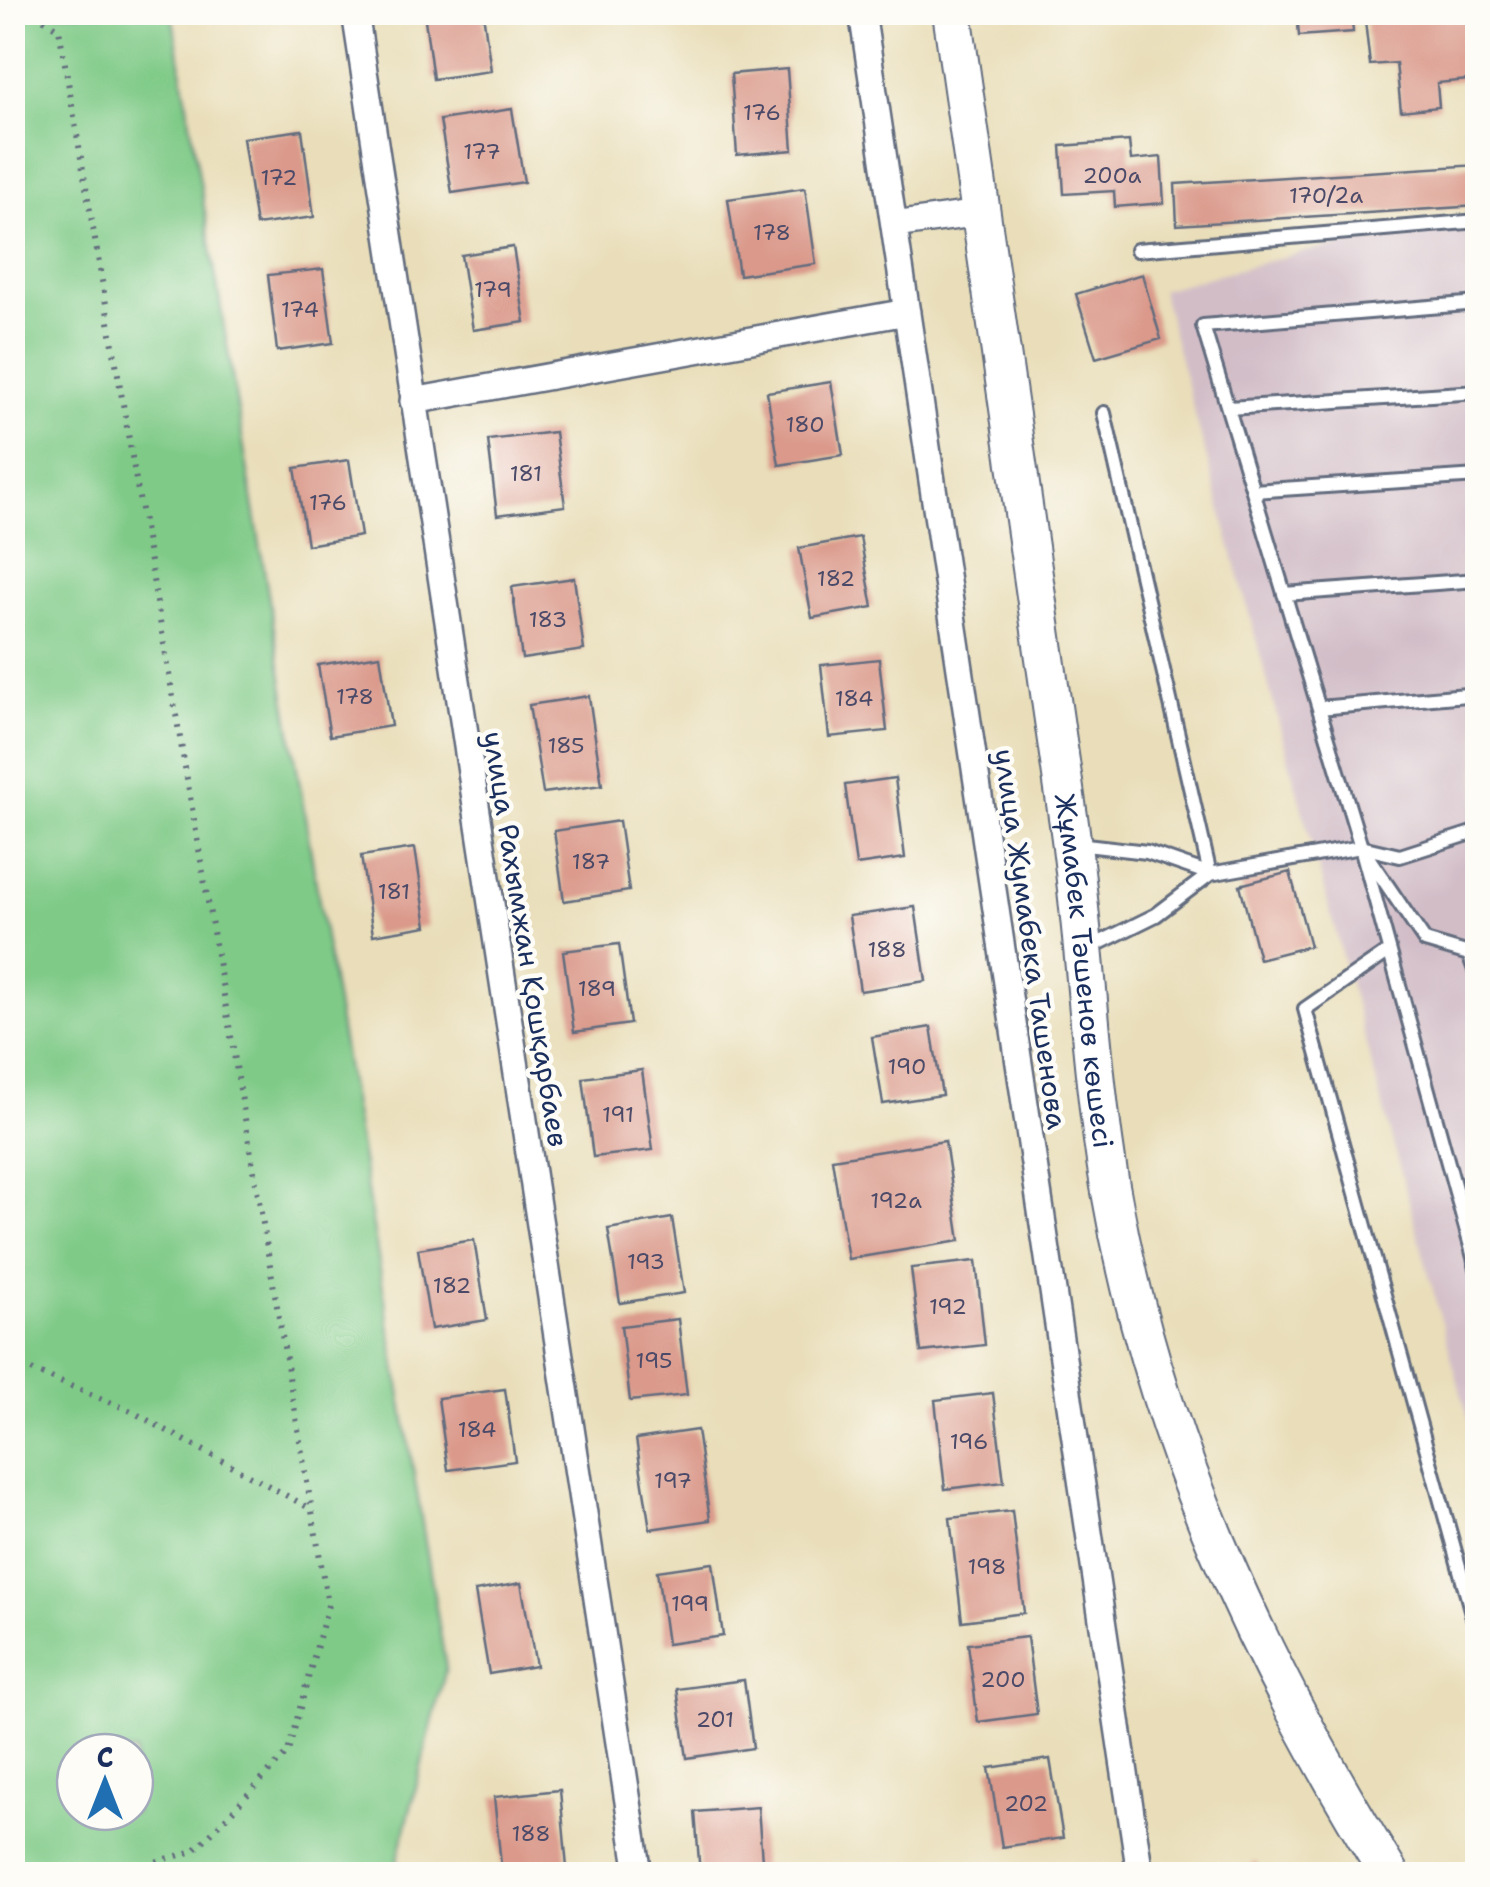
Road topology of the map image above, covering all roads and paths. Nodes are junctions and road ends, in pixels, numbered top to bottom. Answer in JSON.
{"nodes":[{"id":1,"x":32,"y":12,"type":"edge"},
{"id":2,"x":355,"y":12,"type":"edge"},
{"id":3,"x":862,"y":12,"type":"edge"},
{"id":4,"x":952,"y":12,"type":"edge"},
{"id":5,"x":980,"y":213,"type":"junction"},
{"id":6,"x":1478,"y":221,"type":"edge"},
{"id":7,"x":894,"y":226,"type":"junction"},
{"id":8,"x":1137,"y":250,"type":"dead end"},
{"id":9,"x":1478,"y":303,"type":"edge"},
{"id":10,"x":908,"y":312,"type":"junction"},
{"id":11,"x":1478,"y":392,"type":"edge"},
{"id":12,"x":414,"y":400,"type":"junction"},
{"id":13,"x":1228,"y":408,"type":"junction"},
{"id":14,"x":1104,"y":413,"type":"dead end"},
{"id":15,"x":1478,"y":476,"type":"edge"},
{"id":16,"x":1253,"y":491,"type":"junction"},
{"id":17,"x":1478,"y":580,"type":"edge"},
{"id":18,"x":1284,"y":594,"type":"junction"},
{"id":19,"x":1478,"y":694,"type":"edge"},
{"id":20,"x":1319,"y":708,"type":"junction"},
{"id":21,"x":1478,"y":831,"type":"edge"},
{"id":22,"x":1072,"y":843,"type":"junction"},
{"id":23,"x":1360,"y":847,"type":"junction"},
{"id":24,"x":1210,"y":874,"type":"junction"},
{"id":25,"x":1084,"y":951,"type":"junction"},
{"id":26,"x":1389,"y":951,"type":"junction"},
{"id":27,"x":1473,"y":952,"type":"edge"},
{"id":28,"x":1478,"y":978,"type":"edge"},
{"id":29,"x":1478,"y":1272,"type":"edge"},
{"id":30,"x":12,"y":1362,"type":"edge"},
{"id":31,"x":314,"y":1510,"type":"junction"},
{"id":32,"x":1478,"y":1635,"type":"edge"},
{"id":33,"x":12,"y":1863,"type":"edge"},
{"id":34,"x":639,"y":1874,"type":"edge"},
{"id":35,"x":1140,"y":1874,"type":"edge"},
{"id":36,"x":1390,"y":1874,"type":"edge"}],
"edges":[{"from":1,"to":31,"type":"path"},
{"from":2,"to":12,"type":"street","name":"улица Рахымжан Қошқарбаев"},
{"from":3,"to":7,"type":"street","name":"улица Жумабека Ташенова"},
{"from":4,"to":5,"type":"main road","name":"Жұмабек Тәшенов көшесі"},
{"from":5,"to":7,"type":"street"},
{"from":5,"to":22,"type":"main road","name":"Жұмабек Тәшенов көшесі"},
{"from":6,"to":8,"type":"lane"},
{"from":7,"to":10,"type":"street","name":"улица Жумабека Ташенова"},
{"from":9,"to":13,"type":"lane"},
{"from":10,"to":12,"type":"street"},
{"from":10,"to":35,"type":"street","name":"улица Жумабека Ташенова"},
{"from":11,"to":13,"type":"lane"},
{"from":12,"to":34,"type":"street","name":"улица Рахымжан Қошқарбаев"},
{"from":13,"to":16,"type":"lane"},
{"from":14,"to":24,"type":"lane"},
{"from":15,"to":16,"type":"lane"},
{"from":16,"to":18,"type":"lane"},
{"from":17,"to":18,"type":"lane"},
{"from":18,"to":20,"type":"lane"},
{"from":19,"to":20,"type":"lane"},
{"from":20,"to":23,"type":"lane"},
{"from":21,"to":23,"type":"lane"},
{"from":22,"to":24,"type":"lane"},
{"from":22,"to":25,"type":"main road","name":"Жұмабек Тәшенов көшесі"},
{"from":23,"to":24,"type":"lane"},
{"from":23,"to":26,"type":"lane"},
{"from":23,"to":27,"type":"lane"},
{"from":24,"to":25,"type":"lane"},
{"from":25,"to":36,"type":"main road","name":"Жұмабек Тәшенов көшесі"},
{"from":26,"to":29,"type":"lane"},
{"from":26,"to":32,"type":"lane"},
{"from":27,"to":28,"type":"lane"},
{"from":30,"to":31,"type":"path"},
{"from":31,"to":33,"type":"path"}]}
